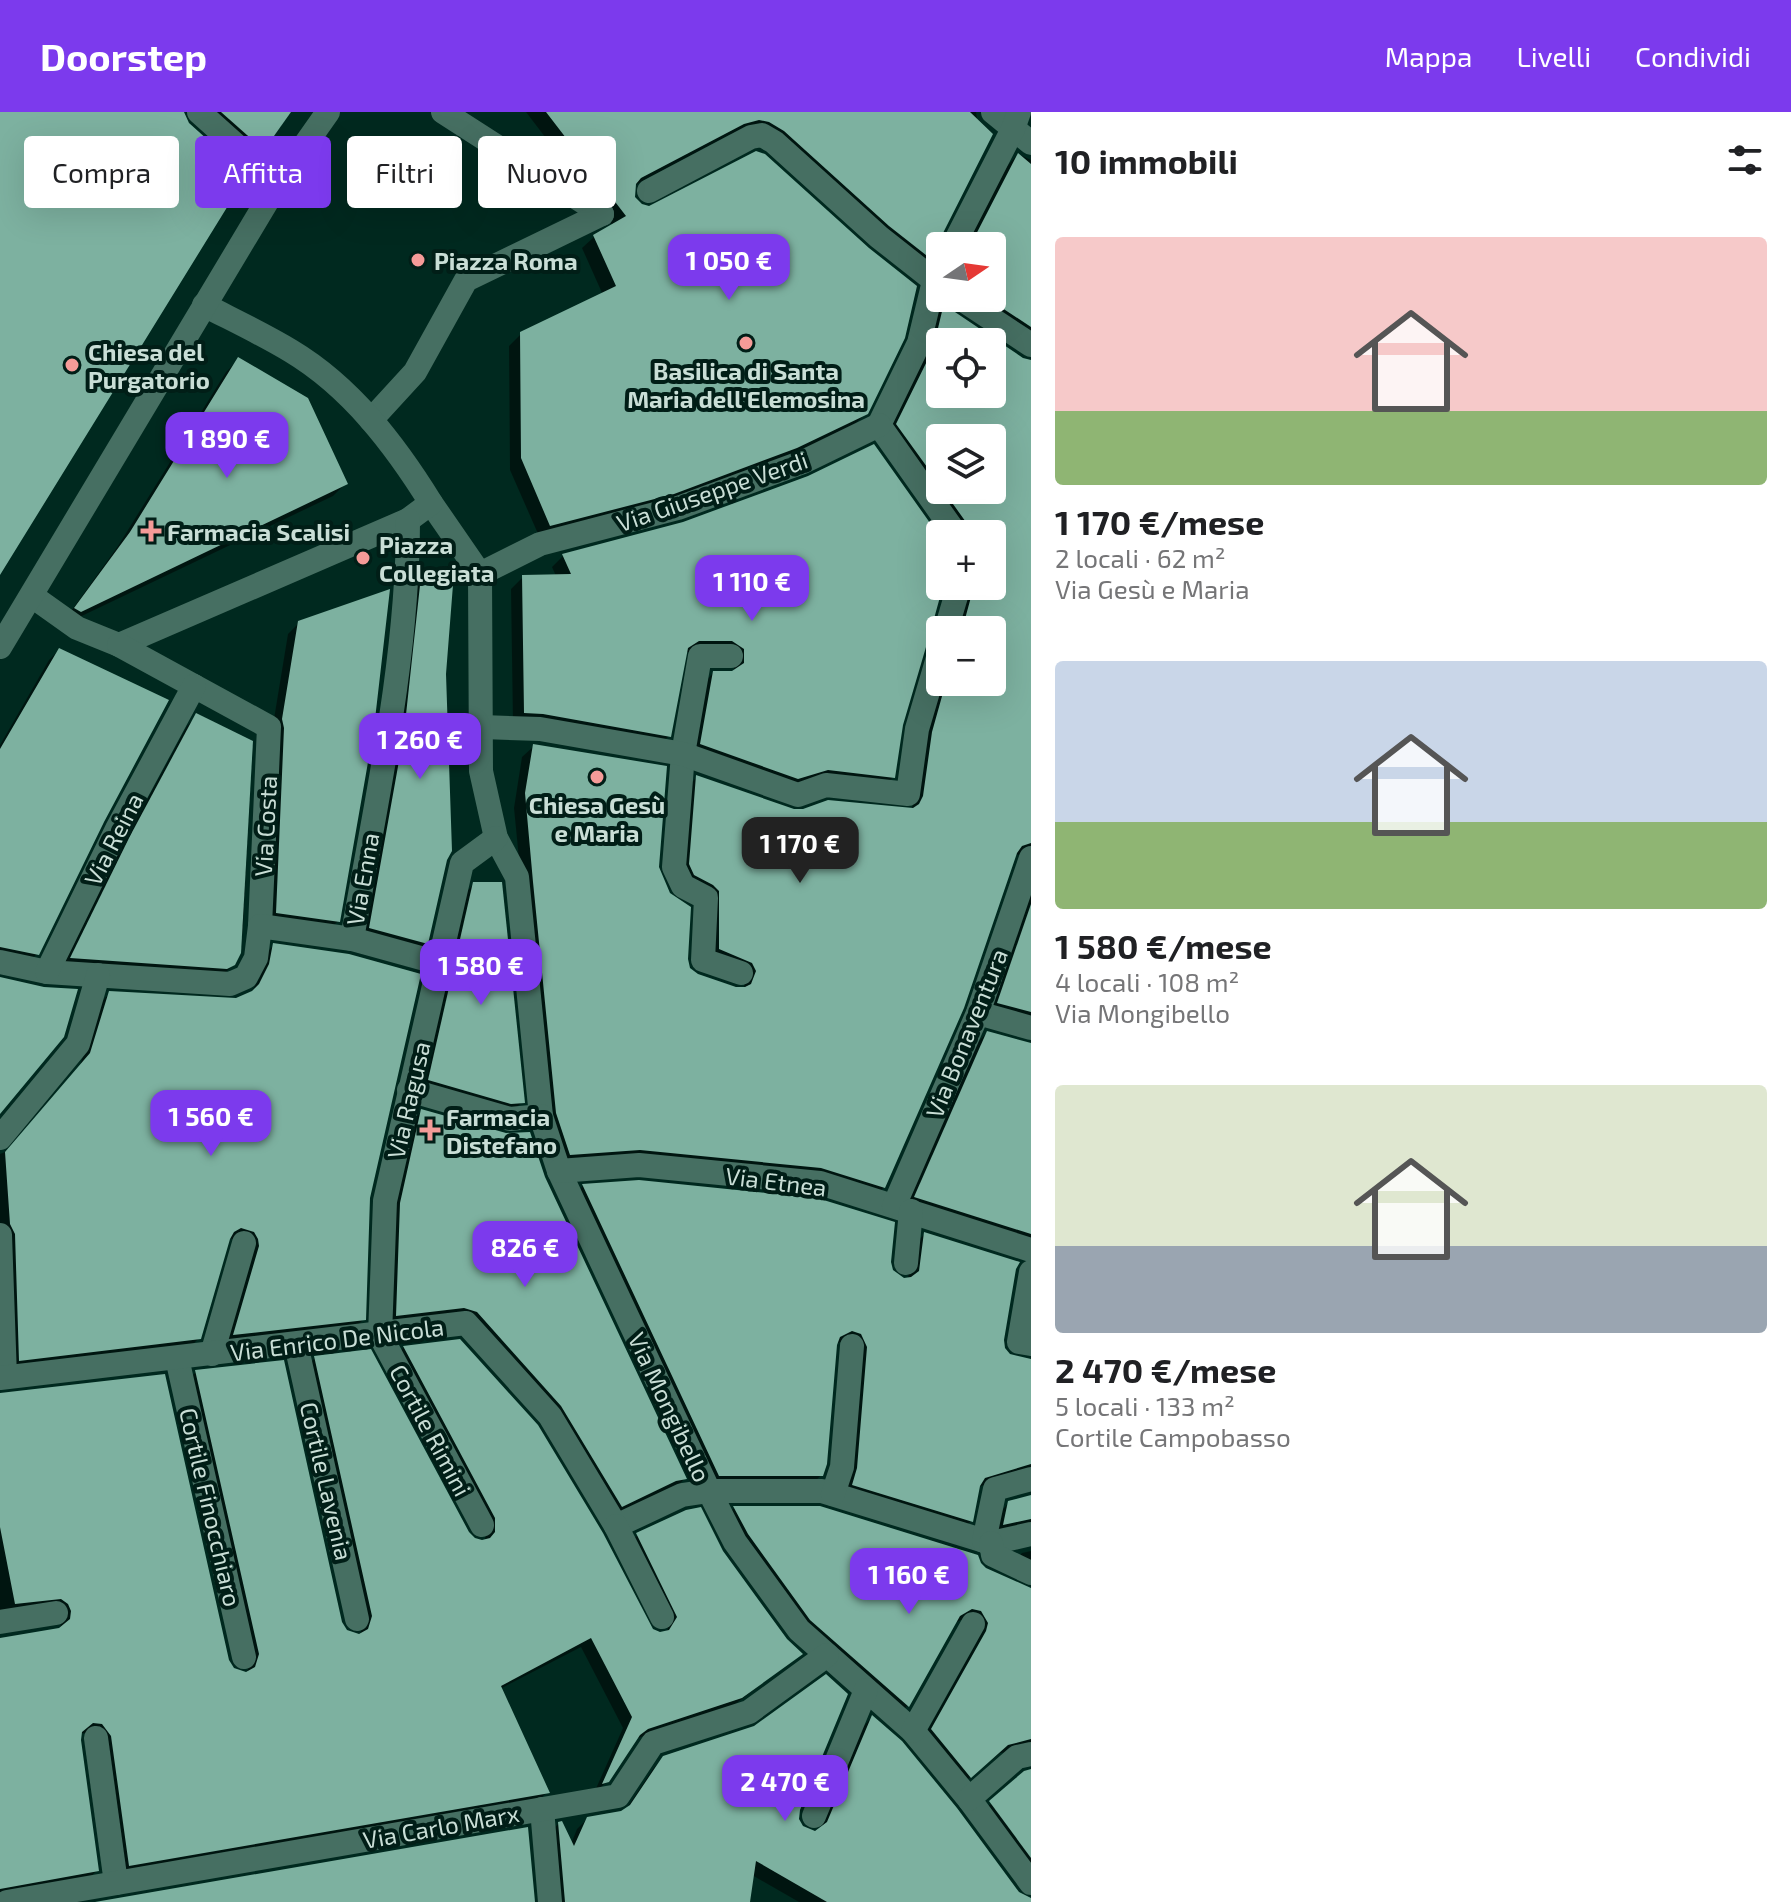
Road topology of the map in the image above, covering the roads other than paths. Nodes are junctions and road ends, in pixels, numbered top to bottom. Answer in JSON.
{"nodes":[{"id":1,"x":199,"y":112,"type":"edge"},
{"id":2,"x":328,"y":112,"type":"edge"},
{"id":3,"x":443,"y":112,"type":"edge"},
{"id":4,"x":993,"y":112,"type":"edge"},
{"id":5,"x":1021,"y":128,"type":"edge"},
{"id":6,"x":226,"y":136,"type":"edge"},
{"id":7,"x":311,"y":136,"type":"edge"},
{"id":8,"x":649,"y":191,"type":"dead end"},
{"id":9,"x":263,"y":208,"type":"edge"},
{"id":10,"x":961,"y":232,"type":"edge"},
{"id":11,"x":926,"y":270,"type":"edge"},
{"id":12,"x":204,"y":305,"type":"junction"},
{"id":13,"x":928,"y":312,"type":"edge"},
{"id":14,"x":981,"y":312,"type":"edge"},
{"id":15,"x":1031,"y":345,"type":"edge"},
{"id":16,"x":371,"y":420,"type":"junction"},
{"id":17,"x":879,"y":425,"type":"junction"},
{"id":18,"x":431,"y":503,"type":"junction"},
{"id":19,"x":408,"y":520,"type":"junction"},
{"id":20,"x":946,"y":520,"type":"edge"},
{"id":21,"x":480,"y":574,"type":"junction"},
{"id":22,"x":32,"y":596,"type":"junction"},
{"id":23,"x":119,"y":645,"type":"junction"},
{"id":24,"x":0,"y":647,"type":"edge"},
{"id":25,"x":731,"y":656,"type":"dead end"},
{"id":26,"x":188,"y":696,"type":"junction"},
{"id":27,"x":927,"y":696,"type":"edge"},
{"id":28,"x":482,"y":727,"type":"junction"},
{"id":29,"x":683,"y":754,"type":"junction"},
{"id":30,"x":496,"y":838,"type":"junction"},
{"id":31,"x":1031,"y":858,"type":"edge"},
{"id":32,"x":1026,"y":892,"type":"edge"},
{"id":33,"x":260,"y":926,"type":"junction"},
{"id":34,"x":352,"y":939,"type":"junction"},
{"id":35,"x":0,"y":962,"type":"edge"},
{"id":36,"x":439,"y":963,"type":"junction"},
{"id":37,"x":47,"y":972,"type":"junction"},
{"id":38,"x":741,"y":973,"type":"dead end"},
{"id":39,"x":98,"y":975,"type":"junction"},
{"id":40,"x":978,"y":1013,"type":"junction"},
{"id":41,"x":1031,"y":1028,"type":"edge"},
{"id":42,"x":409,"y":1090,"type":"junction"},
{"id":43,"x":541,"y":1116,"type":"junction"},
{"id":44,"x":0,"y":1138,"type":"edge"},
{"id":45,"x":559,"y":1171,"type":"junction"},
{"id":46,"x":903,"y":1209,"type":"junction"},
{"id":47,"x":0,"y":1235,"type":"edge"},
{"id":48,"x":244,"y":1243,"type":"dead end"},
{"id":49,"x":1031,"y":1250,"type":"edge"},
{"id":50,"x":906,"y":1263,"type":"dead end"},
{"id":51,"x":1031,"y":1272,"type":"edge"},
{"id":52,"x":380,"y":1335,"type":"junction"},
{"id":53,"x":296,"y":1344,"type":"junction"},
{"id":54,"x":1031,"y":1344,"type":"edge"},
{"id":55,"x":852,"y":1346,"type":"dead end"},
{"id":56,"x":212,"y":1354,"type":"junction"},
{"id":57,"x":177,"y":1358,"type":"junction"},
{"id":58,"x":3,"y":1378,"type":"edge"},
{"id":59,"x":1031,"y":1479,"type":"edge"},
{"id":60,"x":709,"y":1491,"type":"junction"},
{"id":61,"x":833,"y":1494,"type":"junction"},
{"id":62,"x":482,"y":1525,"type":"dead end"},
{"id":63,"x":616,"y":1526,"type":"junction"},
{"id":64,"x":1031,"y":1534,"type":"edge"},
{"id":65,"x":988,"y":1542,"type":"junction"},
{"id":66,"x":1031,"y":1573,"type":"edge"},
{"id":67,"x":56,"y":1613,"type":"dead end"},
{"id":68,"x":662,"y":1617,"type":"dead end"},
{"id":69,"x":357,"y":1619,"type":"dead end"},
{"id":70,"x":0,"y":1622,"type":"edge"},
{"id":71,"x":973,"y":1624,"type":"dead end"},
{"id":72,"x":827,"y":1655,"type":"junction"},
{"id":73,"x":244,"y":1657,"type":"dead end"},
{"id":74,"x":866,"y":1690,"type":"junction"},
{"id":75,"x":913,"y":1731,"type":"junction"},
{"id":76,"x":96,"y":1738,"type":"dead end"},
{"id":77,"x":1031,"y":1754,"type":"edge"},
{"id":78,"x":969,"y":1799,"type":"junction"},
{"id":79,"x":542,"y":1809,"type":"junction"},
{"id":80,"x":814,"y":1816,"type":"dead end"},
{"id":81,"x":116,"y":1883,"type":"junction"},
{"id":82,"x":1031,"y":1883,"type":"edge"},
{"id":83,"x":7,"y":1902,"type":"edge"},
{"id":84,"x":550,"y":1902,"type":"edge"}],
"edges":[{"from":1,"to":6,"type":"street"},
{"from":2,"to":7,"type":"street"},
{"from":3,"to":16,"type":"street"},
{"from":4,"to":5,"type":"street"},
{"from":5,"to":10,"type":"street"},
{"from":8,"to":11,"type":"street"},
{"from":9,"to":12,"type":"street"},
{"from":12,"to":16,"type":"street"},
{"from":12,"to":22,"type":"street"},
{"from":13,"to":17,"type":"street"},
{"from":14,"to":15,"type":"street"},
{"from":16,"to":18,"type":"street"},
{"from":17,"to":20,"type":"street"},
{"from":17,"to":21,"type":"street","name":"Via Giuseppe Verdi"},
{"from":18,"to":19,"type":"street"},
{"from":18,"to":21,"type":"street"},
{"from":19,"to":23,"type":"street"},
{"from":19,"to":34,"type":"street","name":"Via Enna"},
{"from":21,"to":28,"type":"street","name":"Via Mongibello"},
{"from":22,"to":23,"type":"street"},
{"from":22,"to":24,"type":"street"},
{"from":23,"to":26,"type":"street"},
{"from":25,"to":29,"type":"street"},
{"from":26,"to":33,"type":"street","name":"Via Costa"},
{"from":26,"to":37,"type":"street","name":"Via Reina"},
{"from":27,"to":29,"type":"street"},
{"from":28,"to":29,"type":"street"},
{"from":28,"to":30,"type":"street","name":"Via Mongibello"},
{"from":29,"to":38,"type":"street"},
{"from":30,"to":36,"type":"street","name":"Via Ragusa"},
{"from":30,"to":43,"type":"street","name":"Via Mongibello"},
{"from":31,"to":32,"type":"street","name":"Via Bonaventura"},
{"from":32,"to":40,"type":"street","name":"Via Bonaventura"},
{"from":33,"to":34,"type":"street"},
{"from":33,"to":39,"type":"street","name":"Via Costa"},
{"from":34,"to":36,"type":"street"},
{"from":35,"to":37,"type":"street","name":"Via Costa"},
{"from":36,"to":42,"type":"street","name":"Via Ragusa"},
{"from":37,"to":39,"type":"street","name":"Via Costa"},
{"from":39,"to":44,"type":"street"},
{"from":40,"to":41,"type":"street"},
{"from":40,"to":46,"type":"street","name":"Via Bonaventura"},
{"from":42,"to":43,"type":"street"},
{"from":42,"to":52,"type":"street","name":"Via Ragusa"},
{"from":43,"to":45,"type":"street","name":"Via Mongibello"},
{"from":45,"to":46,"type":"street","name":"Via Etnea"},
{"from":45,"to":60,"type":"street","name":"Via Mongibello"},
{"from":46,"to":49,"type":"street","name":"Via Etnea"},
{"from":46,"to":50,"type":"street","name":"Via Bonaventura"},
{"from":47,"to":58,"type":"street"},
{"from":48,"to":56,"type":"street"},
{"from":51,"to":54,"type":"street"},
{"from":52,"to":53,"type":"street","name":"Via Enrico De Nicola"},
{"from":52,"to":62,"type":"street","name":"Cortile Rimini"},
{"from":52,"to":63,"type":"street","name":"Via Enrico De Nicola"},
{"from":53,"to":56,"type":"street","name":"Via Enrico De Nicola"},
{"from":53,"to":69,"type":"street","name":"Cortile Lavenia"},
{"from":55,"to":61,"type":"street"},
{"from":56,"to":57,"type":"street","name":"Via Enrico De Nicola"},
{"from":57,"to":58,"type":"street","name":"Via Enrico De Nicola"},
{"from":57,"to":73,"type":"street","name":"Cortile Finocchiaro"},
{"from":59,"to":65,"type":"street"},
{"from":60,"to":61,"type":"street"},
{"from":60,"to":63,"type":"street"},
{"from":60,"to":72,"type":"street","name":"Via Mongibello"},
{"from":61,"to":65,"type":"street"},
{"from":63,"to":68,"type":"street"},
{"from":64,"to":65,"type":"street"},
{"from":65,"to":66,"type":"street"},
{"from":67,"to":70,"type":"street"},
{"from":71,"to":75,"type":"street"},
{"from":72,"to":74,"type":"street","name":"Via Mongibello"},
{"from":72,"to":79,"type":"street","name":"Via Carlo Marx"},
{"from":74,"to":75,"type":"street","name":"Via Mongibello"},
{"from":74,"to":80,"type":"street"},
{"from":75,"to":78,"type":"street","name":"Via Mongibello"},
{"from":76,"to":81,"type":"street"},
{"from":77,"to":78,"type":"street"},
{"from":78,"to":82,"type":"street","name":"Via Mongibello"},
{"from":79,"to":81,"type":"street","name":"Via Carlo Marx"},
{"from":79,"to":84,"type":"street"},
{"from":81,"to":83,"type":"street","name":"Via Carlo Marx"}]}
